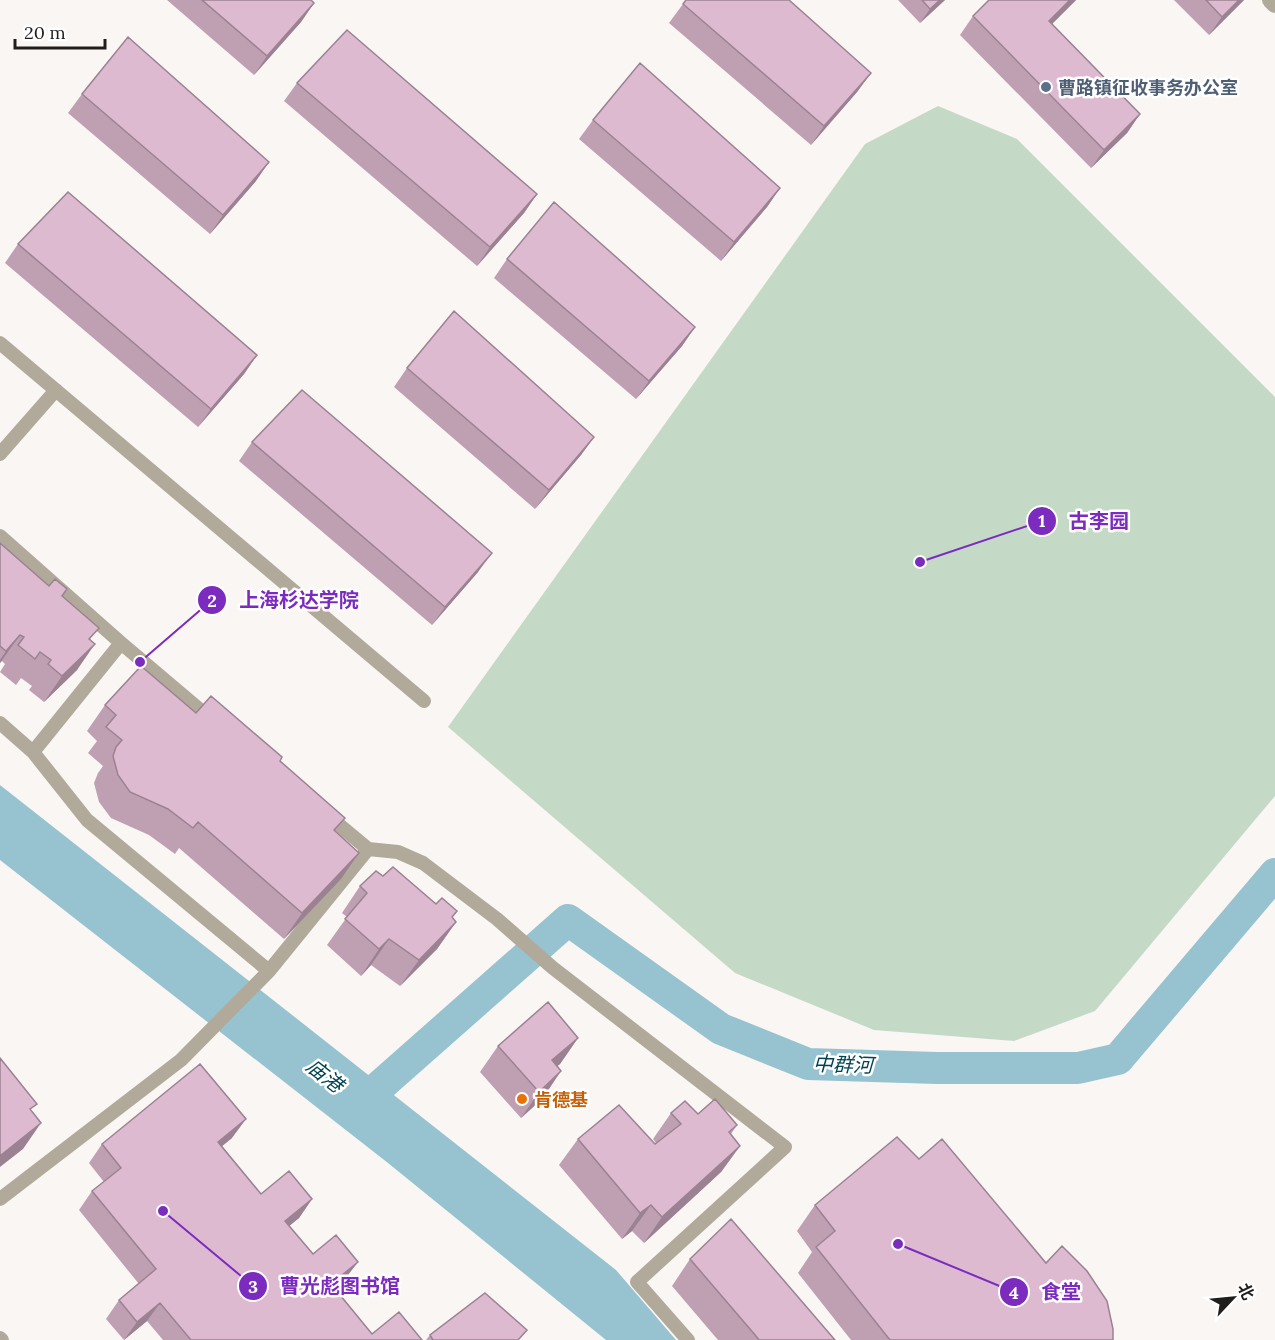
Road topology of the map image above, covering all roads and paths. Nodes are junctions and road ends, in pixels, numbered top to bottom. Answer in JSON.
{"nodes":[{"id":1,"x":1271,"y":0,"type":"edge"},
{"id":2,"x":1275,"y":4,"type":"edge"},
{"id":3,"x":0,"y":343,"type":"edge"},
{"id":4,"x":56,"y":390,"type":"junction"},
{"id":5,"x":0,"y":454,"type":"edge"},
{"id":6,"x":0,"y":536,"type":"edge"},
{"id":7,"x":121,"y":643,"type":"junction"},
{"id":8,"x":424,"y":701,"type":"dead end"},
{"id":9,"x":0,"y":723,"type":"edge"},
{"id":10,"x":226,"y":732,"type":"edge"},
{"id":11,"x":33,"y":752,"type":"junction"},
{"id":12,"x":315,"y":805,"type":"edge"},
{"id":13,"x":368,"y":849,"type":"junction"},
{"id":14,"x":269,"y":971,"type":"junction"},
{"id":15,"x":0,"y":1199,"type":"edge"},
{"id":16,"x":688,"y":1340,"type":"edge"}],
"edges":[{"from":1,"to":2,"type":"street"},
{"from":3,"to":4,"type":"lane"},
{"from":4,"to":5,"type":"lane"},
{"from":4,"to":8,"type":"lane"},
{"from":6,"to":7,"type":"lane"},
{"from":7,"to":10,"type":"lane"},
{"from":7,"to":11,"type":"lane"},
{"from":9,"to":11,"type":"lane"},
{"from":11,"to":14,"type":"lane"},
{"from":12,"to":13,"type":"lane"},
{"from":13,"to":14,"type":"lane"},
{"from":13,"to":16,"type":"lane"},
{"from":14,"to":15,"type":"lane"}]}
